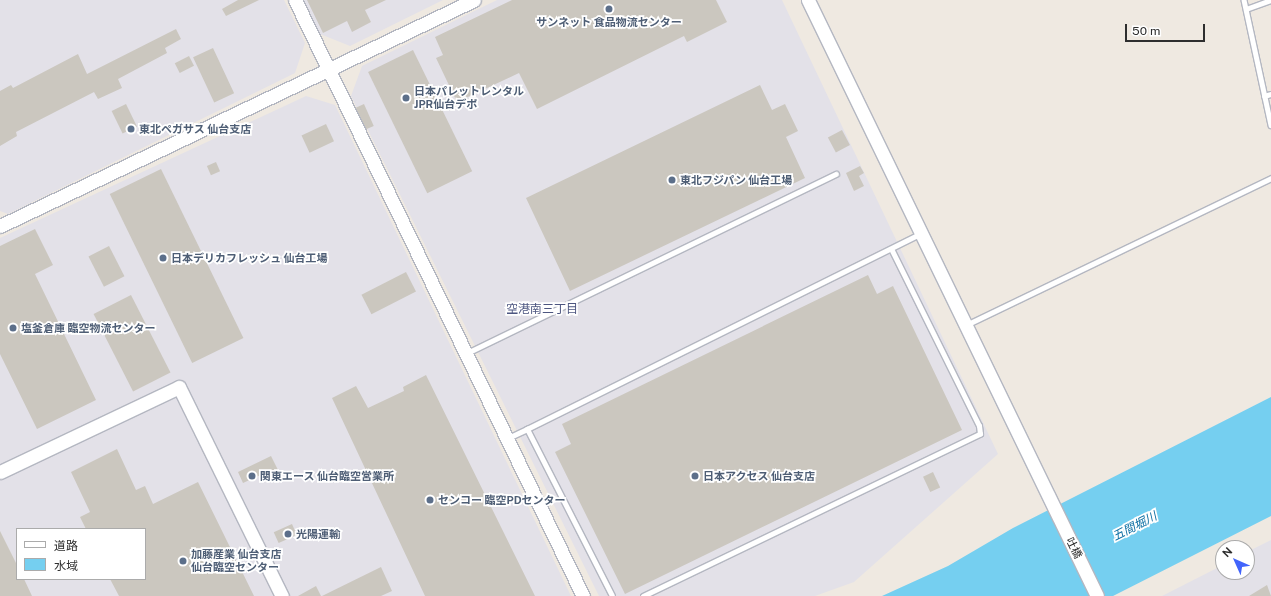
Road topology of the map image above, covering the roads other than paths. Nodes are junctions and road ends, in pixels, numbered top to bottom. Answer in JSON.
{"nodes":[{"id":1,"x":295,"y":0,"type":"edge"},
{"id":2,"x":474,"y":0,"type":"edge"},
{"id":3,"x":808,"y":0,"type":"edge"},
{"id":4,"x":1244,"y":0,"type":"edge"},
{"id":5,"x":1271,"y":0,"type":"edge"},
{"id":6,"x":1246,"y":10,"type":"junction"},
{"id":7,"x":330,"y":70,"type":"junction"},
{"id":8,"x":1271,"y":94,"type":"edge"},
{"id":9,"x":1264,"y":96,"type":"junction"},
{"id":10,"x":1271,"y":124,"type":"edge"},
{"id":11,"x":836,"y":174,"type":"dead end"},
{"id":12,"x":1271,"y":178,"type":"edge"},
{"id":13,"x":0,"y":226,"type":"edge"},
{"id":14,"x":921,"y":233,"type":"junction"},
{"id":15,"x":892,"y":251,"type":"junction"},
{"id":16,"x":966,"y":326,"type":"junction"},
{"id":17,"x":466,"y":354,"type":"junction"},
{"id":18,"x":527,"y":430,"type":"junction"},
{"id":19,"x":507,"y":439,"type":"junction"},
{"id":20,"x":0,"y":472,"type":"edge"},
{"id":21,"x":282,"y":596,"type":"edge"},
{"id":22,"x":583,"y":596,"type":"edge"},
{"id":23,"x":612,"y":596,"type":"edge"},
{"id":24,"x":642,"y":596,"type":"edge"},
{"id":25,"x":1097,"y":596,"type":"edge"}],
"edges":[{"from":1,"to":7,"type":"street"},
{"from":2,"to":7,"type":"street"},
{"from":3,"to":14,"type":"street","name":"吐橋"},
{"from":4,"to":6,"type":"lane"},
{"from":5,"to":6,"type":"lane"},
{"from":6,"to":9,"type":"lane"},
{"from":7,"to":13,"type":"street"},
{"from":7,"to":17,"type":"street"},
{"from":8,"to":9,"type":"lane"},
{"from":9,"to":10,"type":"lane"},
{"from":11,"to":17,"type":"lane"},
{"from":12,"to":16,"type":"lane"},
{"from":14,"to":15,"type":"lane"},
{"from":14,"to":16,"type":"street","name":"吐橋"},
{"from":15,"to":18,"type":"lane"},
{"from":15,"to":24,"type":"lane"},
{"from":16,"to":25,"type":"street","name":"吐橋"},
{"from":17,"to":19,"type":"street"},
{"from":18,"to":19,"type":"lane"},
{"from":18,"to":23,"type":"lane"},
{"from":19,"to":22,"type":"street"},
{"from":20,"to":21,"type":"street"}]}
